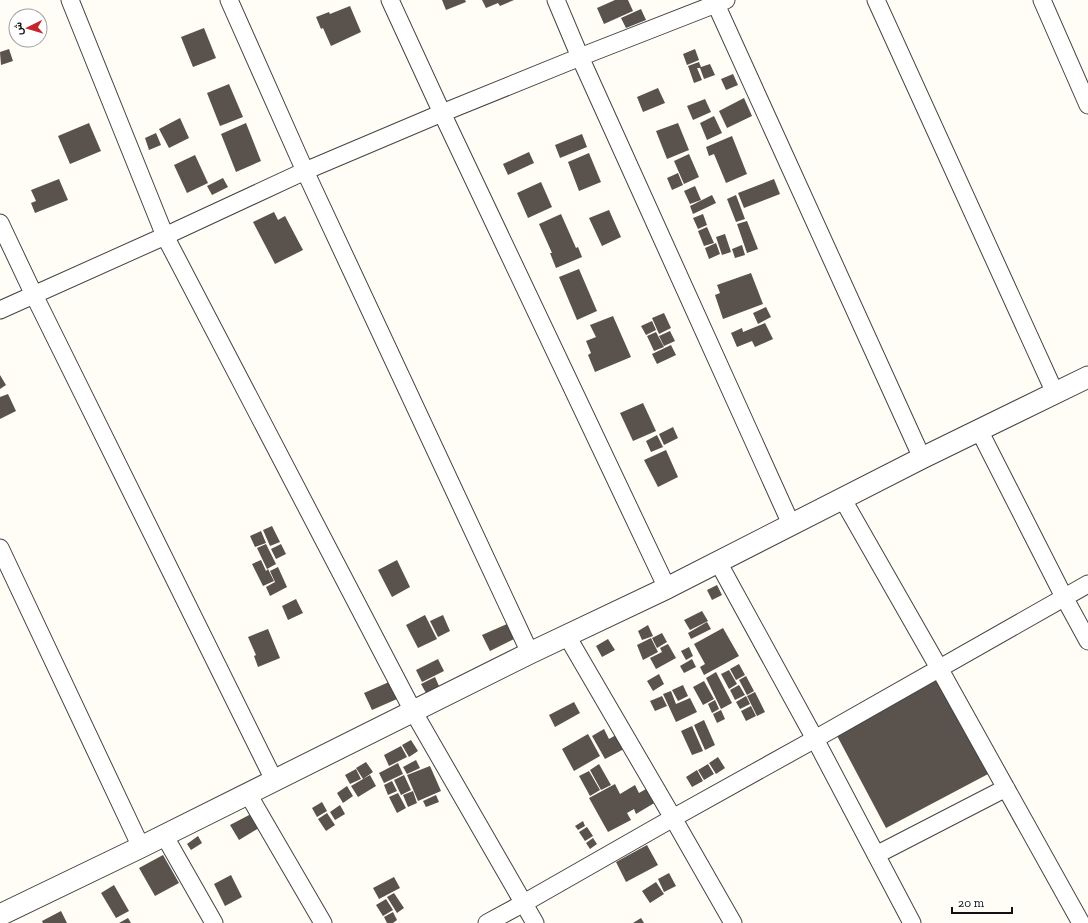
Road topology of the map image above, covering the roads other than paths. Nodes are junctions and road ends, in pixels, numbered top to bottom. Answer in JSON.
{"nodes":[{"id":1,"x":70,"y":0,"type":"edge"},
{"id":2,"x":229,"y":0,"type":"edge"},
{"id":3,"x":390,"y":0,"type":"edge"},
{"id":4,"x":556,"y":0,"type":"edge"},
{"id":5,"x":876,"y":0,"type":"edge"},
{"id":6,"x":1042,"y":0,"type":"edge"},
{"id":7,"x":718,"y":1,"type":"edge"},
{"id":8,"x":580,"y":57,"type":"junction"},
{"id":9,"x":1088,"y":105,"type":"edge"},
{"id":10,"x":442,"y":113,"type":"junction"},
{"id":11,"x":305,"y":171,"type":"junction"},
{"id":12,"x":0,"y":223,"type":"edge"},
{"id":13,"x":165,"y":236,"type":"junction"},
{"id":14,"x":34,"y":295,"type":"junction"},
{"id":15,"x":0,"y":310,"type":"edge"},
{"id":16,"x":1088,"y":377,"type":"edge"},
{"id":17,"x":1055,"y":393,"type":"junction"},
{"id":18,"x":979,"y":430,"type":"junction"},
{"id":19,"x":922,"y":458,"type":"junction"},
{"id":20,"x":842,"y":498,"type":"junction"},
{"id":21,"x":791,"y":524,"type":"junction"},
{"id":22,"x":0,"y":548,"type":"edge"},
{"id":23,"x":718,"y":562,"type":"junction"},
{"id":24,"x":1088,"y":584,"type":"edge"},
{"id":25,"x":667,"y":588,"type":"junction"},
{"id":26,"x":1064,"y":597,"type":"junction"},
{"id":27,"x":568,"y":636,"type":"junction"},
{"id":28,"x":1088,"y":641,"type":"edge"},
{"id":29,"x":530,"y":653,"type":"junction"},
{"id":30,"x":939,"y":668,"type":"junction"},
{"id":31,"x":413,"y":710,"type":"junction"},
{"id":32,"x":815,"y":739,"type":"junction"},
{"id":33,"x":274,"y":780,"type":"junction"},
{"id":34,"x":1006,"y":788,"type":"junction"},
{"id":35,"x":248,"y":794,"type":"junction"},
{"id":36,"x":673,"y":818,"type":"junction"},
{"id":37,"x":164,"y":836,"type":"junction"},
{"id":38,"x":140,"y":847,"type":"junction"},
{"id":39,"x":876,"y":855,"type":"junction"},
{"id":40,"x":524,"y":903,"type":"junction"},
{"id":41,"x":3,"y":916,"type":"edge"},
{"id":42,"x":214,"y":923,"type":"edge"},
{"id":43,"x":323,"y":923,"type":"edge"},
{"id":44,"x":487,"y":923,"type":"edge"},
{"id":45,"x":535,"y":923,"type":"edge"},
{"id":46,"x":733,"y":923,"type":"edge"},
{"id":47,"x":912,"y":923,"type":"edge"},
{"id":48,"x":1081,"y":923,"type":"edge"}],
"edges":[{"from":1,"to":13,"type":"street"},
{"from":2,"to":11,"type":"street"},
{"from":3,"to":10,"type":"street"},
{"from":4,"to":8,"type":"street"},
{"from":5,"to":17,"type":"street"},
{"from":6,"to":9,"type":"street"},
{"from":7,"to":8,"type":"street"},
{"from":7,"to":19,"type":"street"},
{"from":8,"to":10,"type":"street"},
{"from":8,"to":21,"type":"street"},
{"from":10,"to":11,"type":"street"},
{"from":10,"to":25,"type":"street"},
{"from":11,"to":13,"type":"street"},
{"from":11,"to":29,"type":"street"},
{"from":12,"to":14,"type":"street"},
{"from":13,"to":14,"type":"street"},
{"from":13,"to":31,"type":"street"},
{"from":14,"to":15,"type":"street"},
{"from":14,"to":33,"type":"street"},
{"from":16,"to":17,"type":"street"},
{"from":17,"to":18,"type":"street"},
{"from":18,"to":19,"type":"street"},
{"from":18,"to":26,"type":"street"},
{"from":19,"to":20,"type":"street"},
{"from":20,"to":21,"type":"street"},
{"from":20,"to":30,"type":"street"},
{"from":21,"to":23,"type":"street"},
{"from":22,"to":38,"type":"street"},
{"from":23,"to":25,"type":"street"},
{"from":23,"to":32,"type":"street"},
{"from":24,"to":26,"type":"street"},
{"from":25,"to":27,"type":"street"},
{"from":26,"to":28,"type":"street"},
{"from":26,"to":30,"type":"street"},
{"from":27,"to":29,"type":"street"},
{"from":27,"to":36,"type":"street"},
{"from":29,"to":31,"type":"street"},
{"from":30,"to":32,"type":"street"},
{"from":30,"to":34,"type":"street"},
{"from":31,"to":33,"type":"street"},
{"from":31,"to":40,"type":"street"},
{"from":32,"to":36,"type":"street"},
{"from":32,"to":39,"type":"street"},
{"from":33,"to":35,"type":"street"},
{"from":34,"to":39,"type":"street"},
{"from":34,"to":48,"type":"street"},
{"from":35,"to":37,"type":"street"},
{"from":35,"to":43,"type":"street"},
{"from":36,"to":40,"type":"street"},
{"from":36,"to":46,"type":"street"},
{"from":37,"to":38,"type":"street"},
{"from":37,"to":42,"type":"street"},
{"from":38,"to":41,"type":"street"},
{"from":39,"to":47,"type":"street"},
{"from":40,"to":44,"type":"street"},
{"from":40,"to":45,"type":"street"}]}
